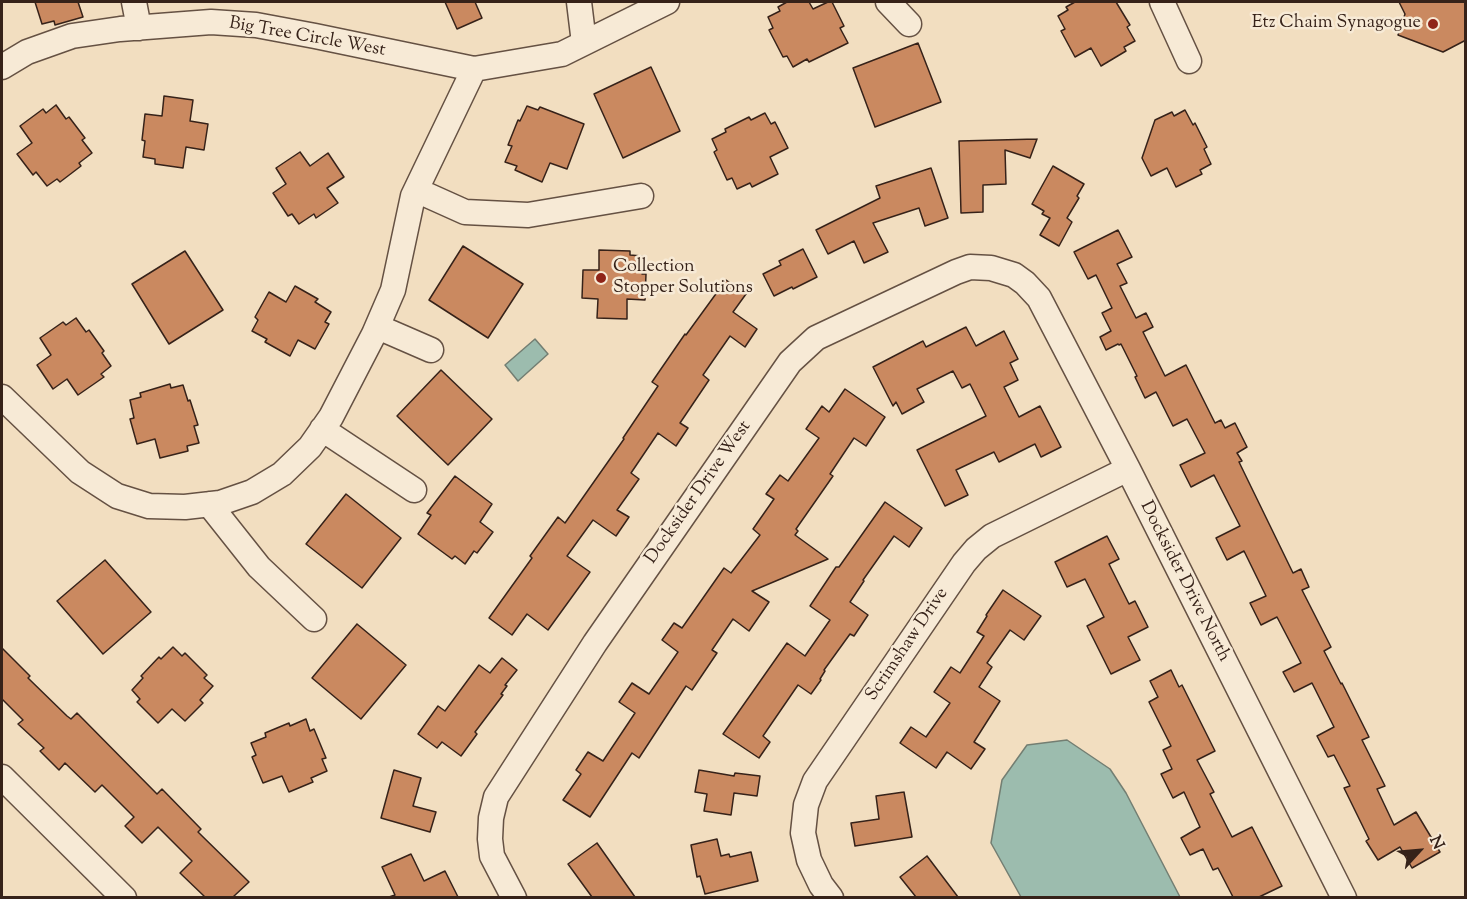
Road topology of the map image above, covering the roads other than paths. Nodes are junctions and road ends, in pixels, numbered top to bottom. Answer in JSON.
{"nodes":[{"id":1,"x":134,"y":2,"type":"edge"},
{"id":2,"x":579,"y":2,"type":"edge"},
{"id":3,"x":667,"y":2,"type":"edge"},
{"id":4,"x":888,"y":2,"type":"edge"},
{"id":5,"x":1162,"y":2,"type":"edge"},
{"id":6,"x":909,"y":24,"type":"dead end"},
{"id":7,"x":139,"y":28,"type":"junction"},
{"id":8,"x":584,"y":43,"type":"junction"},
{"id":9,"x":1188,"y":61,"type":"dead end"},
{"id":10,"x":2,"y":67,"type":"edge"},
{"id":11,"x":474,"y":69,"type":"junction"},
{"id":12,"x":416,"y":190,"type":"junction"},
{"id":13,"x":640,"y":196,"type":"dead end"},
{"id":14,"x":1014,"y":275,"type":"joint"},
{"id":15,"x":378,"y":327,"type":"junction"},
{"id":16,"x":431,"y":350,"type":"dead end"},
{"id":17,"x":6,"y":402,"type":"edge"},
{"id":18,"x":322,"y":429,"type":"junction"},
{"id":19,"x":1128,"y":468,"type":"junction"},
{"id":20,"x":414,"y":490,"type":"dead end"},
{"id":21,"x":209,"y":504,"type":"junction"},
{"id":22,"x":314,"y":619,"type":"dead end"},
{"id":23,"x":2,"y":777,"type":"edge"},
{"id":24,"x":124,"y":897,"type":"edge"},
{"id":25,"x":514,"y":897,"type":"edge"},
{"id":26,"x":831,"y":897,"type":"edge"},
{"id":27,"x":1344,"y":897,"type":"edge"}],
"edges":[{"from":1,"to":7,"type":"street"},
{"from":2,"to":8,"type":"street"},
{"from":3,"to":8,"type":"street"},
{"from":4,"to":6,"type":"street"},
{"from":5,"to":9,"type":"street"},
{"from":7,"to":10,"type":"street","name":"Big Tree Circle West"},
{"from":7,"to":11,"type":"street","name":"Big Tree Circle West"},
{"from":8,"to":11,"type":"street"},
{"from":11,"to":12,"type":"street"},
{"from":12,"to":13,"type":"street"},
{"from":12,"to":15,"type":"street"},
{"from":14,"to":19,"type":"street","name":"Docksider Drive North"},
{"from":14,"to":25,"type":"street","name":"Docksider Drive West"},
{"from":15,"to":16,"type":"street"},
{"from":15,"to":18,"type":"street"},
{"from":17,"to":21,"type":"street"},
{"from":18,"to":20,"type":"street"},
{"from":18,"to":21,"type":"street"},
{"from":19,"to":26,"type":"street","name":"Scrimshaw Drive"},
{"from":19,"to":27,"type":"street","name":"Docksider Drive North"},
{"from":21,"to":22,"type":"street"},
{"from":23,"to":24,"type":"street"}]}
